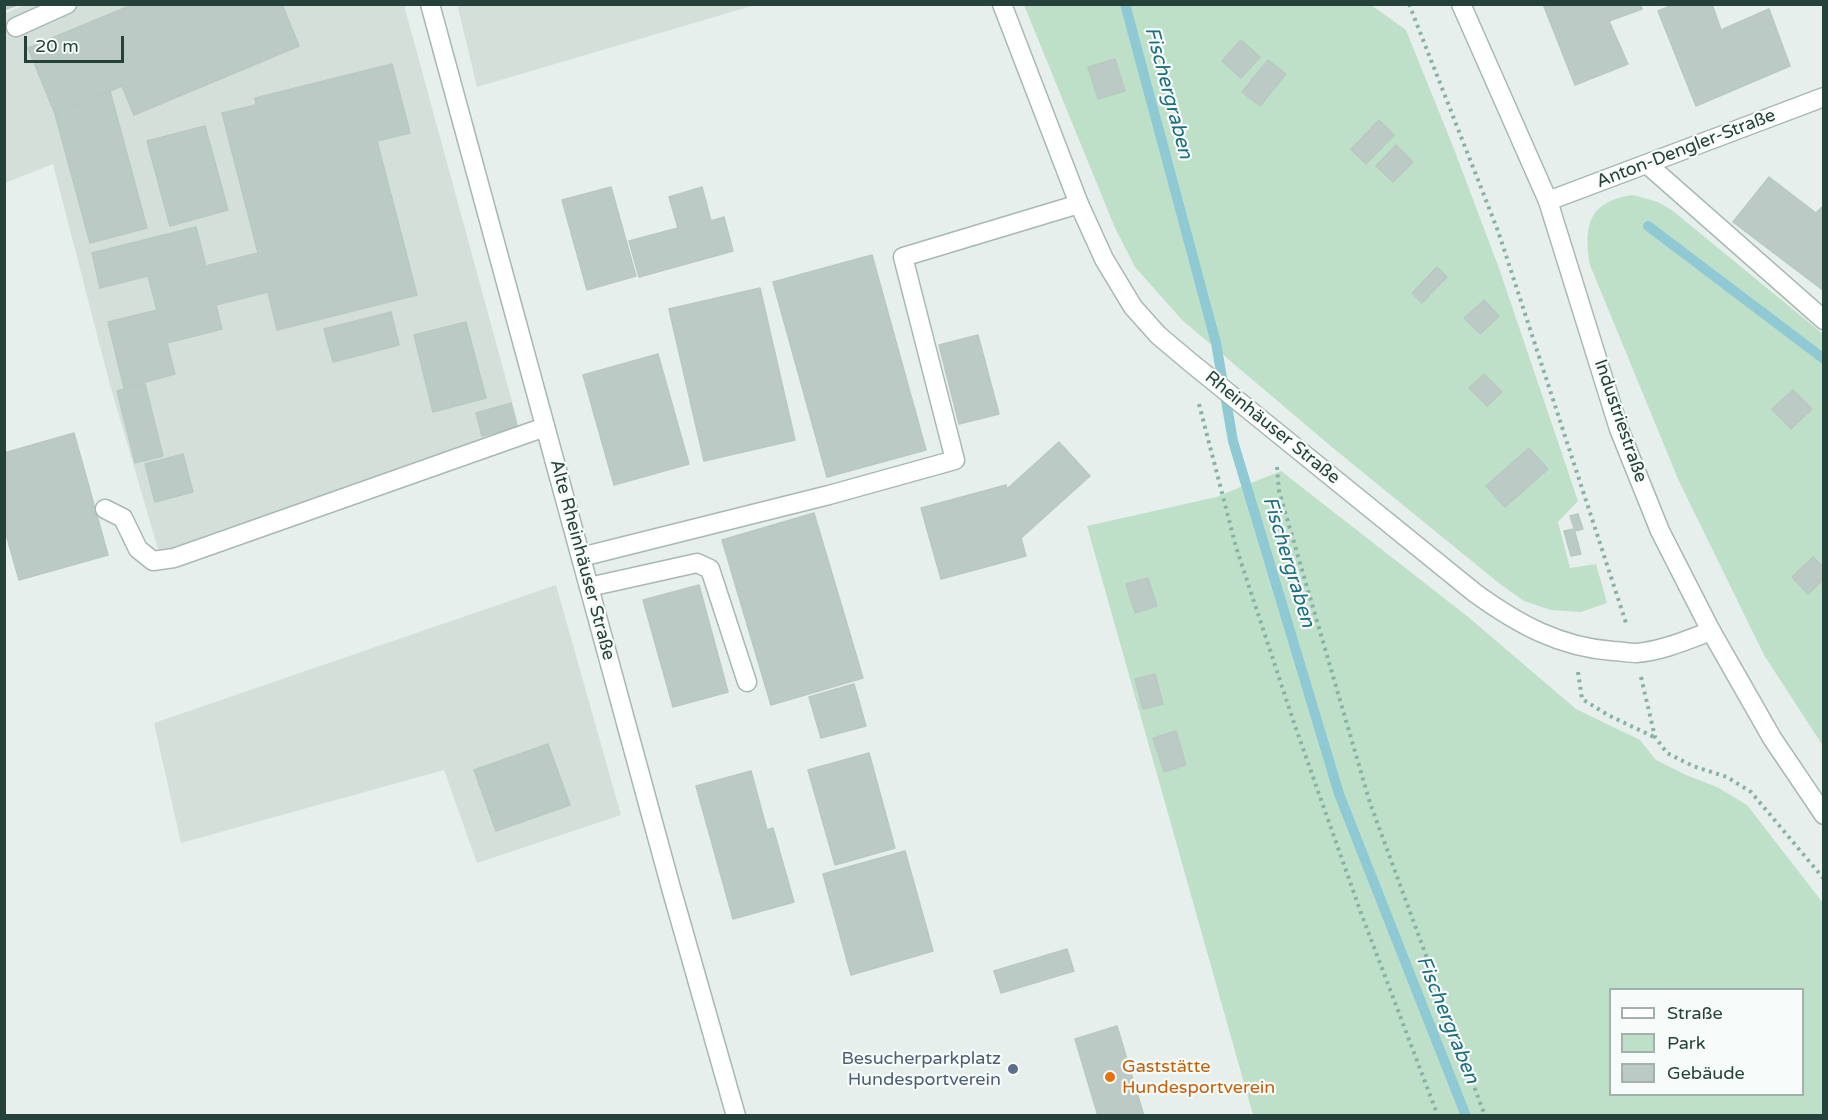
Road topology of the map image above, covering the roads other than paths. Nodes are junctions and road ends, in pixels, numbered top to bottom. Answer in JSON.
{"nodes":[{"id":1,"x":67,"y":4,"type":"edge"},
{"id":2,"x":430,"y":4,"type":"edge"},
{"id":3,"x":1002,"y":4,"type":"edge"},
{"id":4,"x":1461,"y":4,"type":"edge"},
{"id":5,"x":16,"y":27,"type":"dead end"},
{"id":6,"x":1824,"y":97,"type":"edge"},
{"id":7,"x":1647,"y":164,"type":"junction"},
{"id":8,"x":1548,"y":201,"type":"junction"},
{"id":9,"x":1079,"y":204,"type":"junction"},
{"id":10,"x":1824,"y":320,"type":"edge"},
{"id":11,"x":546,"y":427,"type":"junction"},
{"id":12,"x":105,"y":509,"type":"dead end"},
{"id":13,"x":581,"y":557,"type":"junction"},
{"id":14,"x":589,"y":587,"type":"junction"},
{"id":15,"x":1711,"y":631,"type":"junction"},
{"id":16,"x":747,"y":682,"type":"dead end"},
{"id":17,"x":1824,"y":815,"type":"edge"},
{"id":18,"x":736,"y":1116,"type":"edge"}],
"edges":[{"from":1,"to":5,"type":"street"},
{"from":2,"to":11,"type":"street","name":"Alte Rheinhäuser Straße"},
{"from":3,"to":9,"type":"street","name":"Rheinhäuser Straße"},
{"from":4,"to":8,"type":"street","name":"Industriestraße"},
{"from":6,"to":7,"type":"street","name":"Anton-Dengler-Straße"},
{"from":7,"to":8,"type":"street","name":"Anton-Dengler-Straße"},
{"from":7,"to":10,"type":"street"},
{"from":8,"to":15,"type":"street","name":"Industriestraße"},
{"from":9,"to":13,"type":"street"},
{"from":9,"to":15,"type":"street","name":"Rheinhäuser Straße"},
{"from":11,"to":12,"type":"street"},
{"from":11,"to":13,"type":"street","name":"Alte Rheinhäuser Straße"},
{"from":13,"to":14,"type":"street","name":"Alte Rheinhäuser Straße"},
{"from":14,"to":16,"type":"street"},
{"from":14,"to":18,"type":"street","name":"Alte Rheinhäuser Straße"},
{"from":15,"to":17,"type":"street","name":"Industriestraße"}]}
